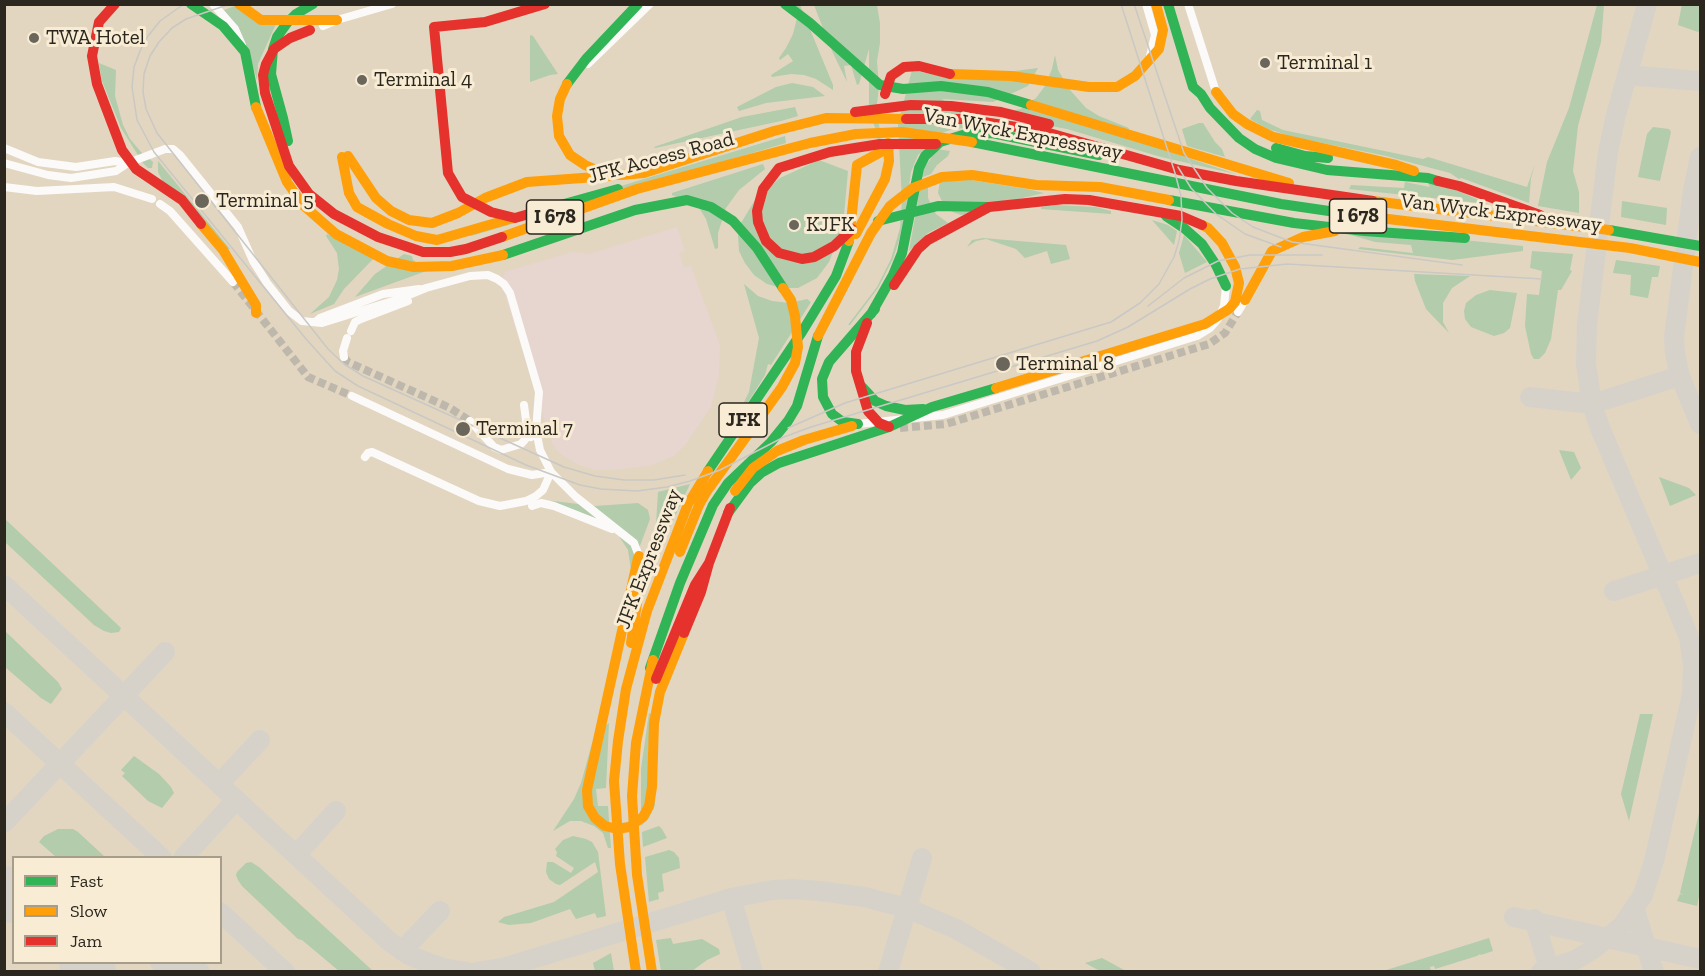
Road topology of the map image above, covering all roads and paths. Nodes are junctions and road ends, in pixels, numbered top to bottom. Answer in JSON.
{"nodes":[{"id":1,"x":115,"y":4,"type":"edge"},
{"id":2,"x":191,"y":4,"type":"edge"},
{"id":3,"x":213,"y":4,"type":"edge"},
{"id":4,"x":239,"y":4,"type":"edge"},
{"id":5,"x":313,"y":4,"type":"edge"},
{"id":6,"x":392,"y":4,"type":"edge"},
{"id":7,"x":545,"y":4,"type":"edge"},
{"id":8,"x":638,"y":4,"type":"edge"},
{"id":9,"x":650,"y":4,"type":"edge"},
{"id":10,"x":785,"y":4,"type":"edge"},
{"id":11,"x":1146,"y":4,"type":"edge"},
{"id":12,"x":1156,"y":4,"type":"edge"},
{"id":13,"x":1168,"y":4,"type":"edge"},
{"id":14,"x":1189,"y":4,"type":"edge"},
{"id":15,"x":337,"y":20,"type":"junction"},
{"id":16,"x":323,"y":26,"type":"joint"},
{"id":17,"x":245,"y":52,"type":"junction"},
{"id":18,"x":1146,"y":65,"type":"junction"},
{"id":19,"x":567,"y":84,"type":"junction"},
{"id":20,"x":1216,"y":86,"type":"junction"},
{"id":21,"x":1210,"y":108,"type":"junction"},
{"id":22,"x":826,"y":118,"type":"junction"},
{"id":23,"x":1093,"y":144,"type":"junction"},
{"id":24,"x":986,"y":146,"type":"junction"},
{"id":25,"x":4,"y":148,"type":"edge"},
{"id":26,"x":888,"y":148,"type":"junction"},
{"id":27,"x":775,"y":152,"type":"junction"},
{"id":28,"x":345,"y":156,"type":"joint"},
{"id":29,"x":1360,"y":158,"type":"junction"},
{"id":30,"x":4,"y":163,"type":"edge"},
{"id":31,"x":130,"y":163,"type":"junction"},
{"id":32,"x":621,"y":175,"type":"junction"},
{"id":33,"x":1204,"y":175,"type":"junction"},
{"id":34,"x":1428,"y":178,"type":"junction"},
{"id":35,"x":4,"y":187,"type":"edge"},
{"id":36,"x":1334,"y":196,"type":"junction"},
{"id":37,"x":152,"y":199,"type":"dead end"},
{"id":38,"x":160,"y":204,"type":"dead end"},
{"id":39,"x":989,"y":207,"type":"junction"},
{"id":40,"x":1158,"y":212,"type":"junction"},
{"id":41,"x":515,"y":218,"type":"junction"},
{"id":42,"x":1574,"y":225,"type":"junction"},
{"id":43,"x":354,"y":226,"type":"junction"},
{"id":44,"x":1349,"y":230,"type":"junction"},
{"id":45,"x":854,"y":231,"type":"junction"},
{"id":46,"x":1565,"y":240,"type":"junction"},
{"id":47,"x":1222,"y":243,"type":"junction"},
{"id":48,"x":1701,"y":246,"type":"edge"},
{"id":49,"x":1701,"y":262,"type":"edge"},
{"id":50,"x":233,"y":282,"type":"tunnel mouth"},
{"id":51,"x":1226,"y":286,"type":"joint"},
{"id":52,"x":426,"y":288,"type":"junction"},
{"id":53,"x":1245,"y":300,"type":"junction"},
{"id":54,"x":1238,"y":312,"type":"tunnel mouth"},
{"id":55,"x":256,"y":313,"type":"dead end"},
{"id":56,"x":871,"y":314,"type":"junction"},
{"id":57,"x":344,"y":357,"type":"dead end"},
{"id":58,"x":859,"y":383,"type":"junction"},
{"id":59,"x":352,"y":396,"type":"tunnel mouth"},
{"id":60,"x":524,"y":405,"type":"dead end"},
{"id":61,"x":932,"y":407,"type":"junction"},
{"id":62,"x":470,"y":421,"type":"tunnel mouth"},
{"id":63,"x":858,"y":424,"type":"junction"},
{"id":64,"x":892,"y":425,"type":"junction"},
{"id":65,"x":530,"y":434,"type":"junction"},
{"id":66,"x":540,"y":450,"type":"junction"},
{"id":67,"x":365,"y":458,"type":"dead end"},
{"id":68,"x":550,"y":472,"type":"junction"},
{"id":69,"x":532,"y":506,"type":"dead end"},
{"id":70,"x":728,"y":513,"type":"junction"},
{"id":71,"x":622,"y":533,"type":"junction"},
{"id":72,"x":639,"y":556,"type":"junction"},
{"id":73,"x":708,"y":563,"type":"junction"},
{"id":74,"x":650,"y":668,"type":"junction"},
{"id":75,"x":626,"y":690,"type":"junction"},
{"id":76,"x":638,"y":729,"type":"junction"},
{"id":77,"x":636,"y":972,"type":"edge"},
{"id":78,"x":652,"y":972,"type":"edge"}],
"edges":[{"from":1,"to":31,"type":"main road"},
{"from":2,"to":17,"type":"main road"},
{"from":3,"to":17,"type":"street"},
{"from":4,"to":15,"type":"main road"},
{"from":5,"to":43,"type":"main road"},
{"from":6,"to":15,"type":"street"},
{"from":7,"to":41,"type":"main road"},
{"from":8,"to":19,"type":"main road"},
{"from":9,"to":19,"type":"street"},
{"from":10,"to":36,"type":"main road"},
{"from":11,"to":18,"type":"street"},
{"from":12,"to":18,"type":"main road"},
{"from":13,"to":21,"type":"main road"},
{"from":14,"to":20,"type":"street"},
{"from":15,"to":16,"type":"street"},
{"from":16,"to":43,"type":"main road"},
{"from":17,"to":74,"type":"main road","name":"JFK Expressway"},
{"from":18,"to":26,"type":"main road"},
{"from":19,"to":32,"type":"main road"},
{"from":20,"to":21,"type":"main road"},
{"from":20,"to":29,"type":"main road"},
{"from":20,"to":29,"type":"main road"},
{"from":21,"to":34,"type":"main road"},
{"from":22,"to":23,"type":"main road","name":"Van Wyck Expressway","number":"I 678"},
{"from":22,"to":23,"type":"main road"},
{"from":22,"to":32,"type":"main road","name":"Van Wyck Expressway","number":"I 678"},
{"from":23,"to":33,"type":"main road","name":"Van Wyck Expressway","number":"I 678"},
{"from":24,"to":27,"type":"main road","name":"Van Wyck Expressway","number":"I 678"},
{"from":24,"to":45,"type":"main road"},
{"from":24,"to":46,"type":"main road","name":"Van Wyck Expressway","number":"I 678"},
{"from":25,"to":31,"type":"street"},
{"from":26,"to":45,"type":"main road"},
{"from":26,"to":45,"type":"main road","name":"JFK Expressway","number":"JFK"},
{"from":27,"to":41,"type":"main road","name":"JFK Access Road"},
{"from":27,"to":43,"type":"main road","name":"Van Wyck Expressway","number":"I 678"},
{"from":28,"to":32,"type":"main road","name":"Van Wyck Expressway"},
{"from":28,"to":41,"type":"main road","name":"JFK Access Road"},
{"from":29,"to":34,"type":"main road"},
{"from":30,"to":31,"type":"street"},
{"from":31,"to":52,"type":"street"},
{"from":31,"to":55,"type":"main road"},
{"from":33,"to":36,"type":"main road","name":"Van Wyck Expressway","number":"I 678"},
{"from":33,"to":56,"type":"main road"},
{"from":34,"to":42,"type":"main road"},
{"from":35,"to":37,"type":"street"},
{"from":36,"to":42,"type":"main road","name":"Van Wyck Expressway","number":"I 678"},
{"from":38,"to":50,"type":"street"},
{"from":39,"to":40,"type":"main road"},
{"from":39,"to":45,"type":"main road"},
{"from":39,"to":56,"type":"main road"},
{"from":40,"to":47,"type":"main road"},
{"from":40,"to":51,"type":"main road"},
{"from":42,"to":48,"type":"main road","name":"Van Wyck Expressway","number":"I 678"},
{"from":44,"to":46,"type":"main road"},
{"from":44,"to":53,"type":"main road"},
{"from":44,"to":74,"type":"main road"},
{"from":45,"to":75,"type":"main road","name":"JFK Expressway","number":"JFK"},
{"from":46,"to":49,"type":"main road","name":"Van Wyck Expressway","number":"I 678"},
{"from":47,"to":53,"type":"main road"},
{"from":47,"to":61,"type":"main road"},
{"from":51,"to":64,"type":"street"},
{"from":52,"to":57,"type":"street"},
{"from":52,"to":66,"type":"street"},
{"from":53,"to":54,"type":"street"},
{"from":56,"to":58,"type":"main road"},
{"from":56,"to":63,"type":"main road"},
{"from":58,"to":61,"type":"main road"},
{"from":58,"to":64,"type":"main road"},
{"from":59,"to":68,"type":"street"},
{"from":60,"to":65,"type":"street"},
{"from":61,"to":64,"type":"main road"},
{"from":62,"to":65,"type":"street"},
{"from":63,"to":64,"type":"street"},
{"from":63,"to":70,"type":"main road"},
{"from":64,"to":70,"type":"main road"},
{"from":65,"to":66,"type":"street"},
{"from":66,"to":68,"type":"street"},
{"from":67,"to":68,"type":"street"},
{"from":68,"to":71,"type":"street"},
{"from":69,"to":71,"type":"street"},
{"from":70,"to":73,"type":"main road"},
{"from":71,"to":72,"type":"street"},
{"from":72,"to":73,"type":"main road"},
{"from":72,"to":75,"type":"main road"},
{"from":73,"to":76,"type":"main road"},
{"from":74,"to":76,"type":"main road","name":"JFK Expressway"},
{"from":75,"to":77,"type":"main road","name":"JFK Expressway","number":"JFK"},
{"from":76,"to":78,"type":"main road","name":"JFK Expressway"}]}
